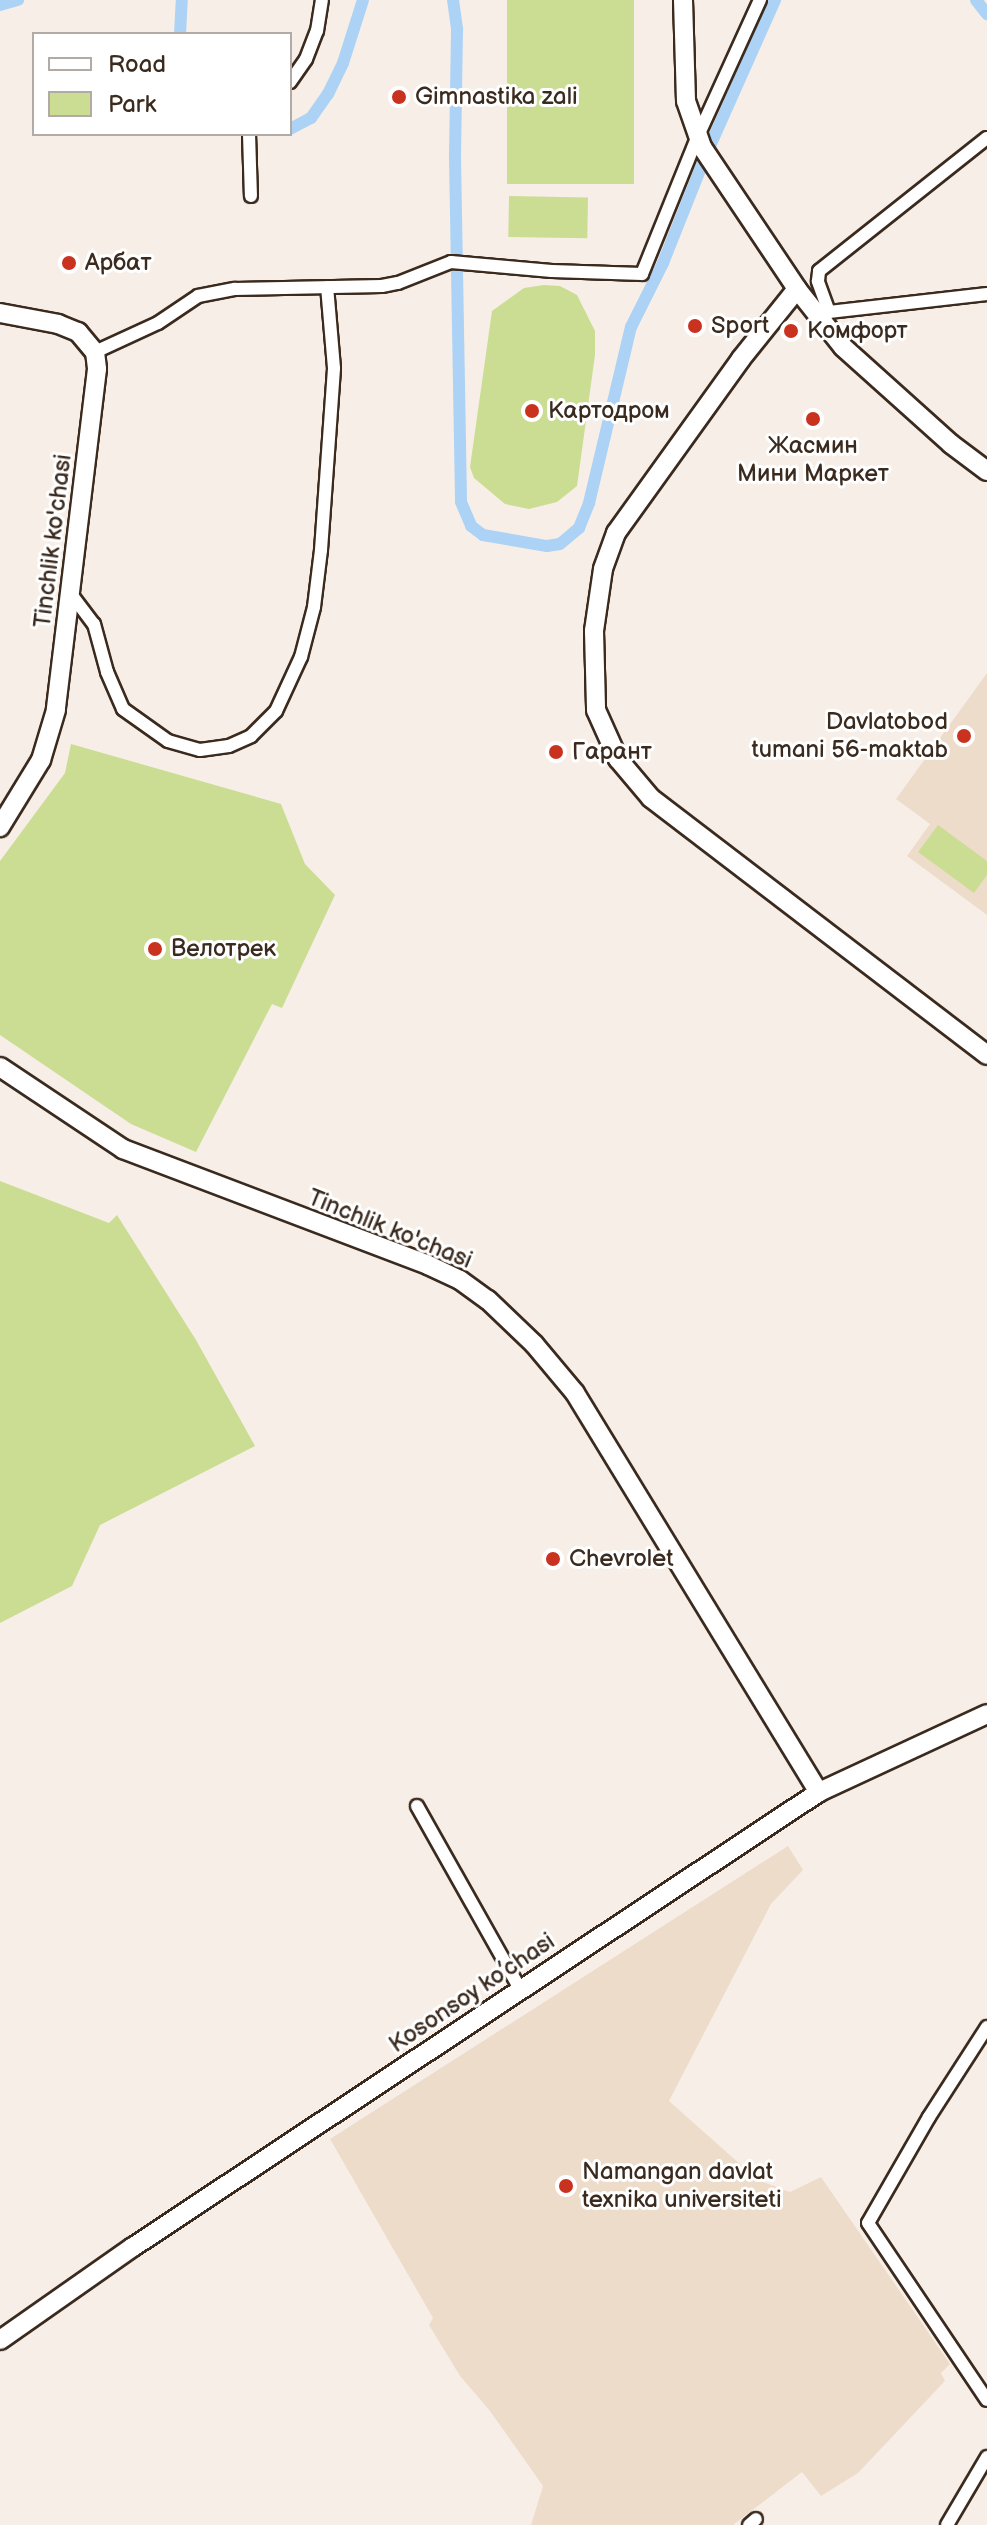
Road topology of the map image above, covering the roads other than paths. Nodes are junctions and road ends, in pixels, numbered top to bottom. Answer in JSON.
{"nodes":[{"id":1,"x":322,"y":0,"type":"edge"},
{"id":2,"x":683,"y":0,"type":"edge"},
{"id":3,"x":760,"y":0,"type":"edge"},
{"id":4,"x":292,"y":79,"type":"edge"},
{"id":5,"x":249,"y":136,"type":"edge"},
{"id":6,"x":987,"y":138,"type":"edge"},
{"id":7,"x":699,"y":142,"type":"junction"},
{"id":8,"x":251,"y":196,"type":"dead end"},
{"id":9,"x":327,"y":287,"type":"junction"},
{"id":10,"x":797,"y":289,"type":"junction"},
{"id":11,"x":987,"y":294,"type":"edge"},
{"id":12,"x":0,"y":313,"type":"edge"},
{"id":13,"x":822,"y":313,"type":"junction"},
{"id":14,"x":95,"y":352,"type":"junction"},
{"id":15,"x":987,"y":471,"type":"edge"},
{"id":16,"x":71,"y":594,"type":"junction"},
{"id":17,"x":0,"y":827,"type":"edge"},
{"id":18,"x":987,"y":1055,"type":"edge"},
{"id":19,"x":0,"y":1067,"type":"edge"},
{"id":20,"x":987,"y":1714,"type":"edge"},
{"id":21,"x":819,"y":1792,"type":"junction"},
{"id":22,"x":417,"y":1806,"type":"dead end"},
{"id":23,"x":520,"y":1989,"type":"junction"},
{"id":24,"x":987,"y":2027,"type":"edge"},
{"id":25,"x":0,"y":2340,"type":"edge"},
{"id":26,"x":987,"y":2400,"type":"edge"},
{"id":27,"x":987,"y":2457,"type":"edge"},
{"id":28,"x":947,"y":2525,"type":"edge"}],
"edges":[{"from":1,"to":4,"type":"street"},
{"from":2,"to":7,"type":"street"},
{"from":3,"to":7,"type":"street"},
{"from":5,"to":8,"type":"street"},
{"from":6,"to":13,"type":"street"},
{"from":7,"to":9,"type":"street"},
{"from":7,"to":10,"type":"street"},
{"from":9,"to":14,"type":"street"},
{"from":9,"to":16,"type":"street"},
{"from":10,"to":13,"type":"street"},
{"from":10,"to":18,"type":"street"},
{"from":11,"to":13,"type":"street"},
{"from":12,"to":14,"type":"street"},
{"from":13,"to":15,"type":"street"},
{"from":14,"to":16,"type":"street","name":"Tinchlik ko'chasi"},
{"from":16,"to":17,"type":"street","name":"Tinchlik ko'chasi"},
{"from":19,"to":21,"type":"street","name":"Tinchlik ko'chasi"},
{"from":20,"to":21,"type":"street","name":"Kosonsoy ko’chasi"},
{"from":21,"to":23,"type":"street","name":"Kosonsoy ko’chasi"},
{"from":22,"to":23,"type":"street"},
{"from":23,"to":25,"type":"street","name":"Kosonsoy ko’chasi"},
{"from":24,"to":26,"type":"street"},
{"from":27,"to":28,"type":"street"}]}
